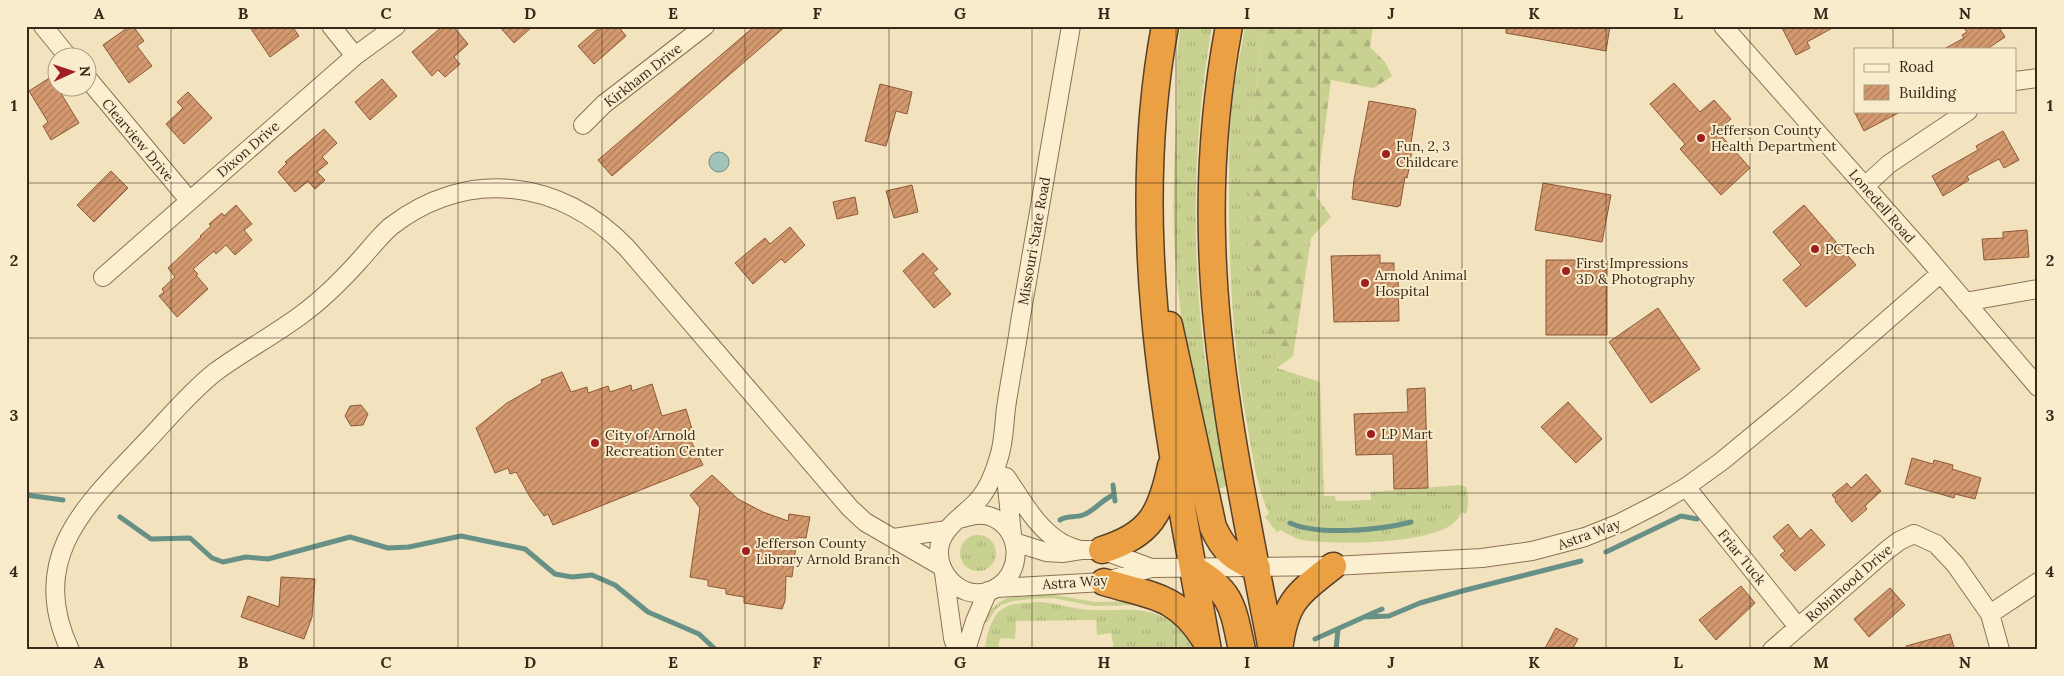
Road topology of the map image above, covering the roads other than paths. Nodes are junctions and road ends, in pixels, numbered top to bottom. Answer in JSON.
{"nodes":[{"id":1,"x":43,"y":26,"type":"edge"},
{"id":2,"x":331,"y":26,"type":"edge"},
{"id":3,"x":396,"y":26,"type":"edge"},
{"id":4,"x":705,"y":26,"type":"edge"},
{"id":5,"x":1071,"y":26,"type":"edge"},
{"id":6,"x":1165,"y":26,"type":"edge"},
{"id":7,"x":1229,"y":26,"type":"edge"},
{"id":8,"x":1723,"y":26,"type":"edge"},
{"id":9,"x":61,"y":48,"type":"edge"},
{"id":10,"x":356,"y":56,"type":"junction"},
{"id":11,"x":2038,"y":78,"type":"edge"},
{"id":12,"x":2016,"y":82,"type":"edge"},
{"id":13,"x":98,"y":92,"type":"edge"},
{"id":14,"x":1967,"y":112,"type":"edge"},
{"id":15,"x":583,"y":125,"type":"dead end"},
{"id":16,"x":1865,"y":186,"type":"junction"},
{"id":17,"x":189,"y":200,"type":"junction"},
{"id":18,"x":1149,"y":241,"type":"junction"},
{"id":19,"x":1941,"y":273,"type":"junction"},
{"id":20,"x":103,"y":277,"type":"dead end"},
{"id":21,"x":2038,"y":289,"type":"edge"},
{"id":22,"x":1965,"y":302,"type":"junction"},
{"id":23,"x":2038,"y":387,"type":"edge"},
{"id":24,"x":1000,"y":456,"type":"junction"},
{"id":25,"x":1173,"y":458,"type":"junction"},
{"id":26,"x":1006,"y":477,"type":"junction"},
{"id":27,"x":1686,"y":487,"type":"junction"},
{"id":28,"x":953,"y":524,"type":"junction"},
{"id":29,"x":894,"y":538,"type":"junction"},
{"id":30,"x":1013,"y":538,"type":"junction"},
{"id":31,"x":1092,"y":550,"type":"junction"},
{"id":32,"x":1332,"y":566,"type":"junction"},
{"id":33,"x":1151,"y":568,"type":"junction"},
{"id":34,"x":1256,"y":568,"type":"junction"},
{"id":35,"x":942,"y":569,"type":"junction"},
{"id":36,"x":1193,"y":569,"type":"junction"},
{"id":37,"x":1104,"y":582,"type":"junction"},
{"id":38,"x":2038,"y":582,"type":"edge"},
{"id":39,"x":993,"y":589,"type":"junction"},
{"id":40,"x":1990,"y":614,"type":"junction"},
{"id":41,"x":1798,"y":627,"type":"junction"},
{"id":42,"x":1208,"y":646,"type":"edge"},
{"id":43,"x":70,"y":650,"type":"edge"},
{"id":44,"x":957,"y":650,"type":"edge"},
{"id":45,"x":966,"y":650,"type":"edge"},
{"id":46,"x":1242,"y":650,"type":"edge"},
{"id":47,"x":1272,"y":650,"type":"edge"},
{"id":48,"x":1279,"y":650,"type":"edge"},
{"id":49,"x":1772,"y":650,"type":"edge"},
{"id":50,"x":2000,"y":650,"type":"edge"}],
"edges":[{"from":1,"to":9,"type":"street"},
{"from":2,"to":10,"type":"street"},
{"from":3,"to":10,"type":"street","name":"Dixon Drive"},
{"from":4,"to":15,"type":"street","name":"Kirkham Drive"},
{"from":5,"to":24,"type":"street","name":"Missouri State Road"},
{"from":6,"to":18,"type":"highway"},
{"from":7,"to":34,"type":"highway"},
{"from":8,"to":16,"type":"street","name":"Lonedell Road"},
{"from":10,"to":17,"type":"street","name":"Dixon Drive"},
{"from":11,"to":12,"type":"street"},
{"from":13,"to":17,"type":"street","name":"Clearview Drive"},
{"from":14,"to":16,"type":"street"},
{"from":16,"to":19,"type":"street","name":"Lonedell Road"},
{"from":17,"to":20,"type":"street","name":"Dixon Drive"},
{"from":18,"to":25,"type":"highway"},
{"from":18,"to":34,"type":"highway"},
{"from":19,"to":22,"type":"street","name":"Lonedell Road"},
{"from":19,"to":27,"type":"street","name":"Astra Way"},
{"from":21,"to":22,"type":"street"},
{"from":22,"to":23,"type":"street","name":"Lonedell Road"},
{"from":24,"to":26,"type":"street","name":"Missouri State Road"},
{"from":24,"to":28,"type":"street","name":"Missouri State Road"},
{"from":25,"to":31,"type":"highway"},
{"from":25,"to":36,"type":"highway"},
{"from":26,"to":30,"type":"street","name":"Missouri State Road"},
{"from":26,"to":31,"type":"street"},
{"from":27,"to":32,"type":"street","name":"Astra Way"},
{"from":27,"to":41,"type":"street","name":"Friar Tuck"},
{"from":28,"to":29,"type":"street"},
{"from":28,"to":30,"type":"street"},
{"from":28,"to":35,"type":"street"},
{"from":29,"to":35,"type":"street"},
{"from":29,"to":43,"type":"street"},
{"from":30,"to":31,"type":"street","name":"Astra Way"},
{"from":30,"to":39,"type":"street"},
{"from":31,"to":33,"type":"street","name":"Astra Way"},
{"from":32,"to":34,"type":"street","name":"Astra Way"},
{"from":32,"to":48,"type":"highway"},
{"from":33,"to":36,"type":"street","name":"Astra Way"},
{"from":33,"to":37,"type":"street","name":"Astra Way"},
{"from":34,"to":36,"type":"street","name":"Astra Way"},
{"from":34,"to":47,"type":"highway"},
{"from":35,"to":39,"type":"street"},
{"from":35,"to":44,"type":"street"},
{"from":36,"to":42,"type":"highway"},
{"from":36,"to":46,"type":"highway"},
{"from":37,"to":39,"type":"street","name":"Astra Way"},
{"from":37,"to":42,"type":"highway"},
{"from":38,"to":40,"type":"street"},
{"from":39,"to":45,"type":"street"},
{"from":40,"to":41,"type":"street","name":"Robinhood Drive"},
{"from":40,"to":50,"type":"street"},
{"from":41,"to":49,"type":"street","name":"Robinhood Drive"}]}
